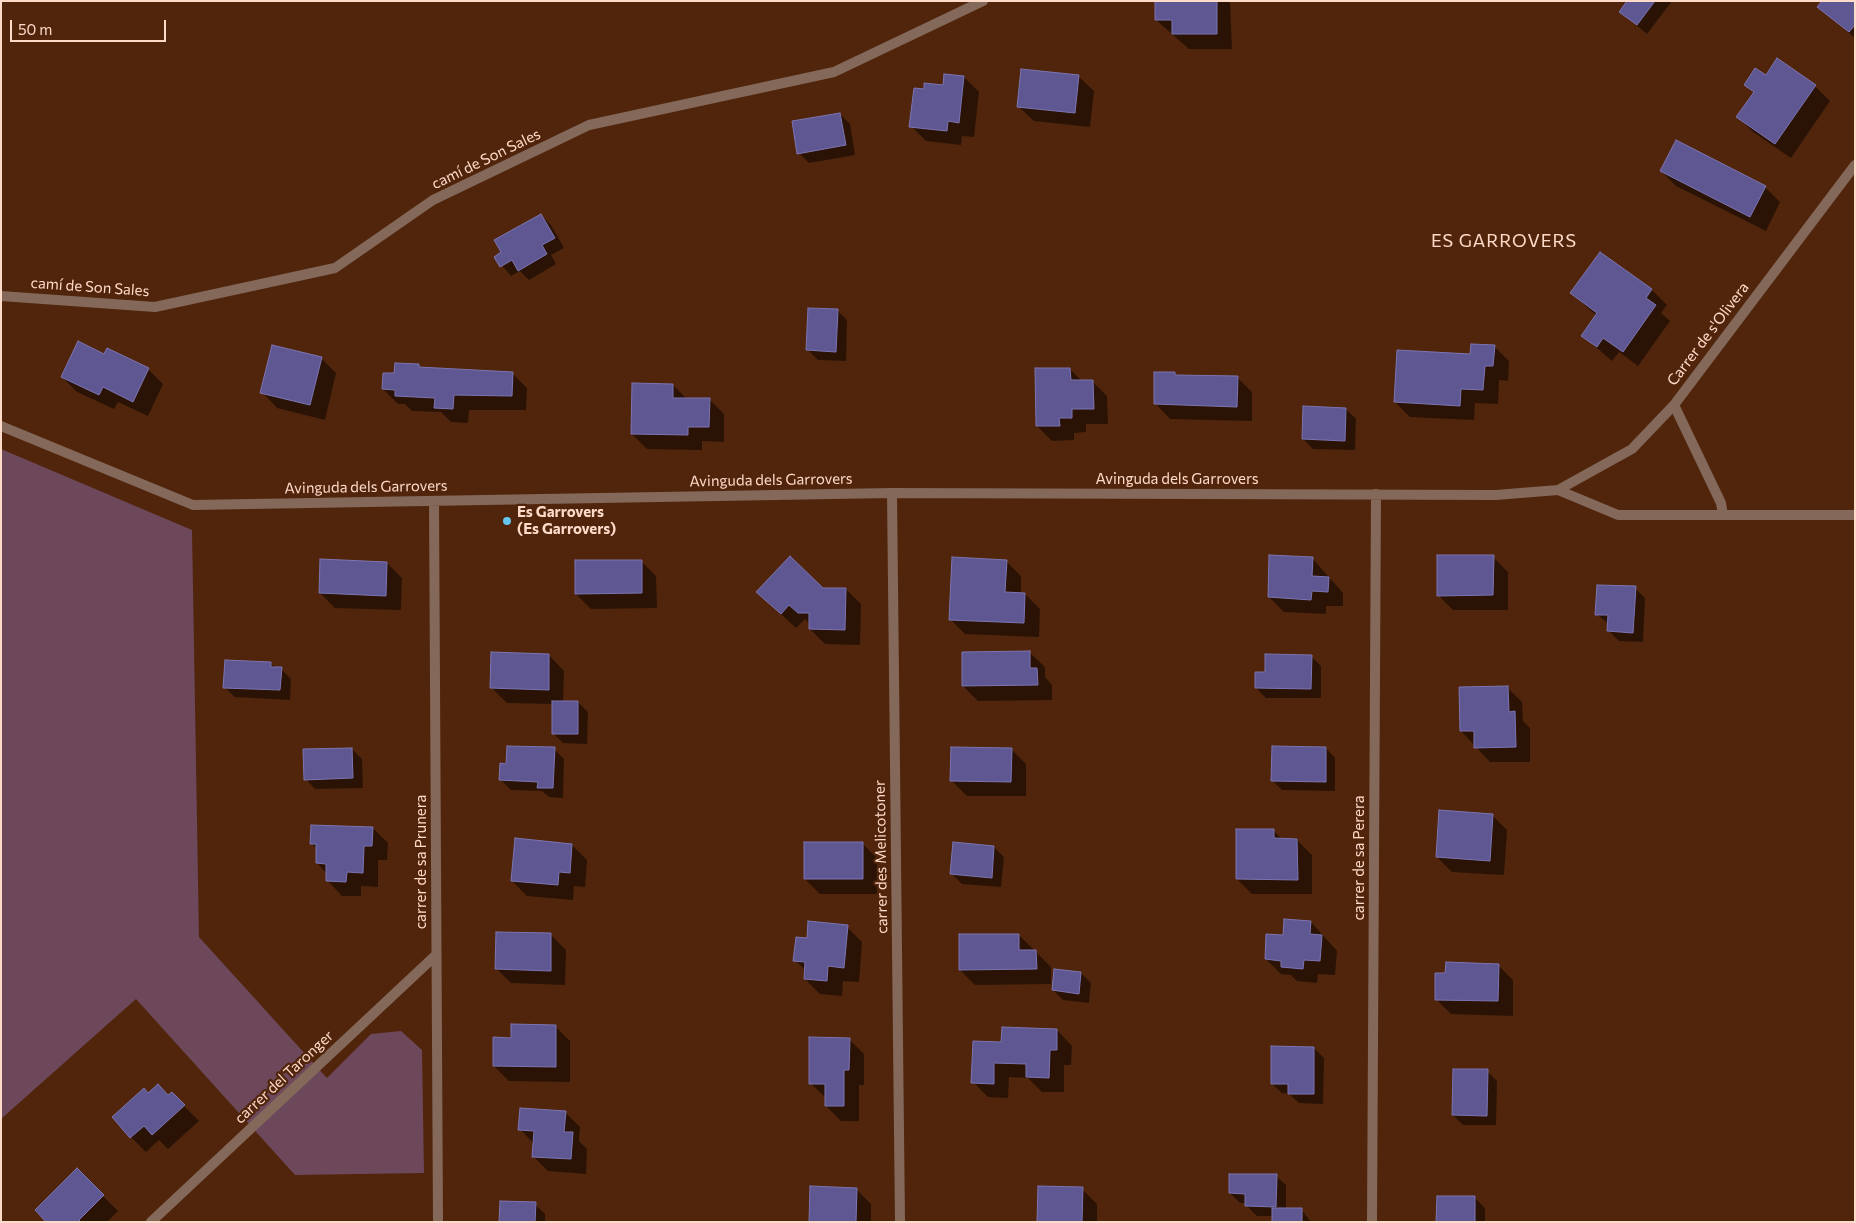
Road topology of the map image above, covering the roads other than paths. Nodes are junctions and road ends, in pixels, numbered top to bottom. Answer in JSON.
{"nodes":[{"id":1,"x":983,"y":1,"type":"edge"},
{"id":2,"x":1855,"y":165,"type":"edge"},
{"id":3,"x":1,"y":296,"type":"edge"},
{"id":4,"x":1674,"y":405,"type":"junction"},
{"id":5,"x":1,"y":426,"type":"edge"},
{"id":6,"x":1558,"y":490,"type":"junction"},
{"id":7,"x":892,"y":493,"type":"junction"},
{"id":8,"x":1376,"y":494,"type":"junction"},
{"id":9,"x":434,"y":501,"type":"junction"},
{"id":10,"x":1723,"y":515,"type":"junction"},
{"id":11,"x":1855,"y":515,"type":"edge"},
{"id":12,"x":436,"y":955,"type":"junction"},
{"id":13,"x":151,"y":1222,"type":"edge"},
{"id":14,"x":438,"y":1222,"type":"edge"},
{"id":15,"x":900,"y":1222,"type":"edge"},
{"id":16,"x":1372,"y":1222,"type":"edge"}],
"edges":[{"from":1,"to":3,"type":"street","name":"camí de Son Sales"},
{"from":2,"to":4,"type":"street","name":"Carrer de s'Olivera"},
{"from":4,"to":6,"type":"street","name":"Carrer de s'Olivera"},
{"from":4,"to":10,"type":"street"},
{"from":5,"to":9,"type":"street","name":"Avinguda dels Garrovers"},
{"from":6,"to":8,"type":"street","name":"Avinguda dels Garrovers"},
{"from":6,"to":10,"type":"street"},
{"from":7,"to":8,"type":"street","name":"Avinguda dels Garrovers"},
{"from":7,"to":9,"type":"street","name":"Avinguda dels Garrovers"},
{"from":7,"to":15,"type":"street","name":"carrer des Melicotoner"},
{"from":8,"to":16,"type":"street","name":"carrer de sa Perera"},
{"from":9,"to":12,"type":"street","name":"carrer de sa Prunera"},
{"from":10,"to":11,"type":"street"},
{"from":12,"to":13,"type":"street","name":"carrer del Taronger"},
{"from":12,"to":14,"type":"street","name":"carrer de sa Prunera"}]}
